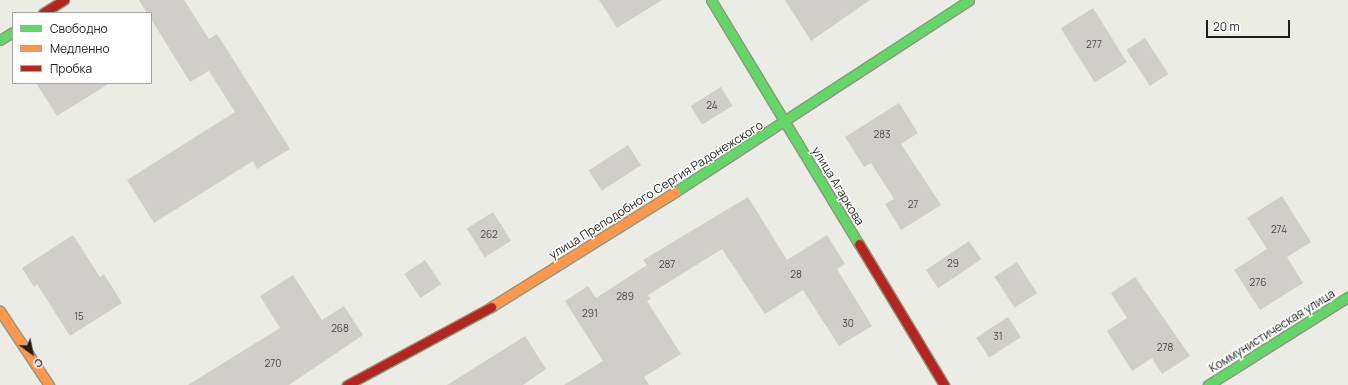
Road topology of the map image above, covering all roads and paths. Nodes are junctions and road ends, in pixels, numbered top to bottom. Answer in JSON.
{"nodes":[{"id":1,"x":64,"y":0,"type":"edge"},
{"id":2,"x":711,"y":0,"type":"edge"},
{"id":3,"x":969,"y":0,"type":"edge"},
{"id":4,"x":46,"y":12,"type":"edge"},
{"id":5,"x":12,"y":33,"type":"edge"},
{"id":6,"x":0,"y":40,"type":"edge"},
{"id":7,"x":786,"y":122,"type":"junction"},
{"id":8,"x":1348,"y":297,"type":"edge"},
{"id":9,"x":0,"y":310,"type":"edge"},
{"id":10,"x":49,"y":385,"type":"edge"},
{"id":11,"x":347,"y":385,"type":"edge"},
{"id":12,"x":944,"y":385,"type":"edge"},
{"id":13,"x":1208,"y":385,"type":"edge"}],
"edges":[{"from":1,"to":4,"type":"street"},
{"from":2,"to":7,"type":"street","name":"улица Агаркова"},
{"from":3,"to":7,"type":"street","name":"улица Преподобного Сергия Радонежского"},
{"from":5,"to":6,"type":"street"},
{"from":7,"to":11,"type":"street","name":"улица Преподобного Сергия Радонежского"},
{"from":7,"to":12,"type":"street","name":"улица Агаркова"},
{"from":8,"to":13,"type":"street","name":"Коммунистическая улица"},
{"from":9,"to":10,"type":"street"}]}
